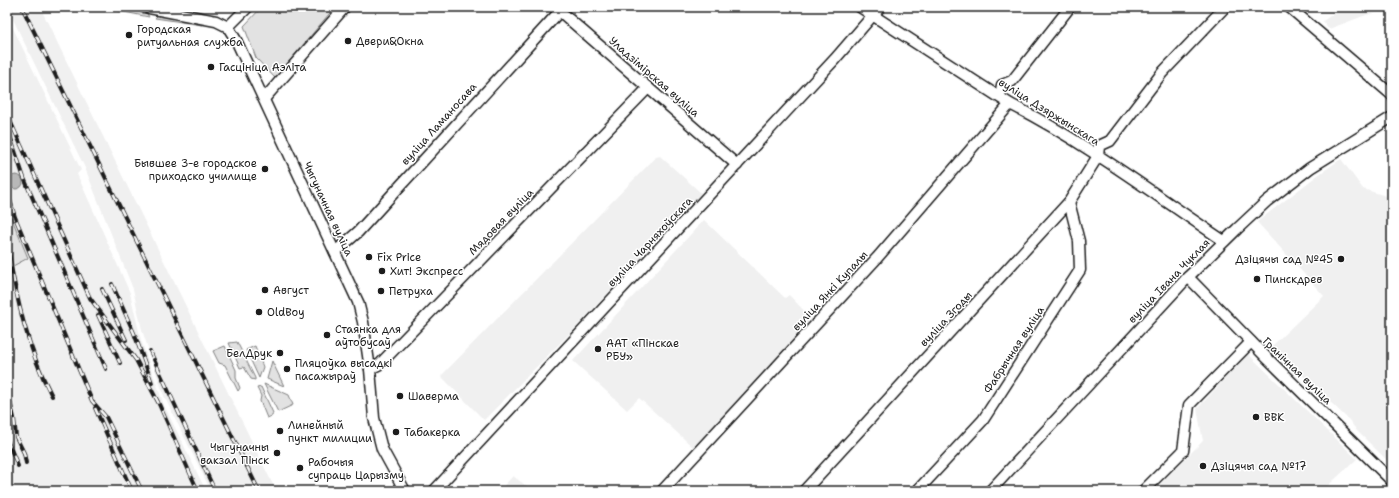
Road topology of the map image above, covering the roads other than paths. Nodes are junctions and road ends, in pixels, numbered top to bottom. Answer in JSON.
{"nodes":[{"id":1,"x":146,"y":7,"type":"edge"},
{"id":2,"x":248,"y":7,"type":"edge"},
{"id":3,"x":345,"y":7,"type":"edge"},
{"id":4,"x":860,"y":7,"type":"edge"},
{"id":5,"x":1070,"y":7,"type":"edge"},
{"id":6,"x":1225,"y":7,"type":"edge"},
{"id":7,"x":1289,"y":7,"type":"edge"},
{"id":8,"x":557,"y":9,"type":"edge"},
{"id":9,"x":877,"y":11,"type":"edge"},
{"id":10,"x":228,"y":27,"type":"junction"},
{"id":11,"x":648,"y":88,"type":"junction"},
{"id":12,"x":1392,"y":95,"type":"edge"},
{"id":13,"x":1000,"y":96,"type":"junction"},
{"id":14,"x":264,"y":99,"type":"junction"},
{"id":15,"x":1010,"y":104,"type":"junction"},
{"id":16,"x":1392,"y":117,"type":"edge"},
{"id":17,"x":1098,"y":156,"type":"junction"},
{"id":18,"x":737,"y":165,"type":"junction"},
{"id":19,"x":1069,"y":202,"type":"junction"},
{"id":20,"x":1224,"y":241,"type":"junction"},
{"id":21,"x":335,"y":252,"type":"junction"},
{"id":22,"x":1188,"y":276,"type":"junction"},
{"id":23,"x":1252,"y":342,"type":"junction"},
{"id":24,"x":370,"y":369,"type":"junction"},
{"id":25,"x":1392,"y":481,"type":"edge"},
{"id":26,"x":405,"y":491,"type":"edge"},
{"id":27,"x":434,"y":491,"type":"edge"},
{"id":28,"x":662,"y":491,"type":"edge"},
{"id":29,"x":804,"y":491,"type":"edge"},
{"id":30,"x":917,"y":491,"type":"edge"},
{"id":31,"x":990,"y":491,"type":"edge"},
{"id":32,"x":1143,"y":491,"type":"edge"}],
"edges":[{"from":1,"to":10,"type":"street"},
{"from":2,"to":10,"type":"street"},
{"from":3,"to":14,"type":"street"},
{"from":4,"to":9,"type":"street","name":"вуліца Дзяржынскага"},
{"from":5,"to":13,"type":"street"},
{"from":6,"to":17,"type":"street","name":"вуліца Згоды"},
{"from":7,"to":12,"type":"street"},
{"from":8,"to":11,"type":"street","name":"Уладзімірская вуліца"},
{"from":8,"to":21,"type":"street","name":"вуліца Ламаносава"},
{"from":9,"to":13,"type":"street","name":"вуліца Дзяржынскага"},
{"from":9,"to":18,"type":"street","name":"вуліца Чарняхоўскага"},
{"from":10,"to":14,"type":"street","name":"Чыгуначная вуліца"},
{"from":11,"to":18,"type":"street","name":"Уладзімірская вуліца"},
{"from":11,"to":24,"type":"street","name":"Мядовая вуліца"},
{"from":13,"to":15,"type":"street","name":"вуліца Дзяржынскага"},
{"from":14,"to":21,"type":"street","name":"Чыгуначная вуліца"},
{"from":15,"to":17,"type":"street","name":"вуліца Дзяржынскага"},
{"from":15,"to":28,"type":"street","name":"вуліца Янкі Купалы"},
{"from":16,"to":20,"type":"street","name":"вуліца Івана Чуклая"},
{"from":17,"to":19,"type":"street","name":"вуліца Згоды"},
{"from":17,"to":20,"type":"street","name":"вуліца Дзяржынскага"},
{"from":18,"to":27,"type":"street","name":"вуліца Чарняхоўскага"},
{"from":19,"to":29,"type":"street","name":"вуліца Згоды"},
{"from":19,"to":30,"type":"street","name":"Фабрычная вуліца"},
{"from":20,"to":22,"type":"street","name":"вуліца Івана Чуклая"},
{"from":21,"to":24,"type":"street","name":"Чыгуначная вуліца"},
{"from":22,"to":23,"type":"street","name":"Гранічная вуліца"},
{"from":22,"to":31,"type":"street","name":"вуліца Івана Чуклая"},
{"from":23,"to":25,"type":"street","name":"Гранічная вуліца"},
{"from":23,"to":32,"type":"street"},
{"from":24,"to":26,"type":"street","name":"Чыгуначная вуліца"}]}
